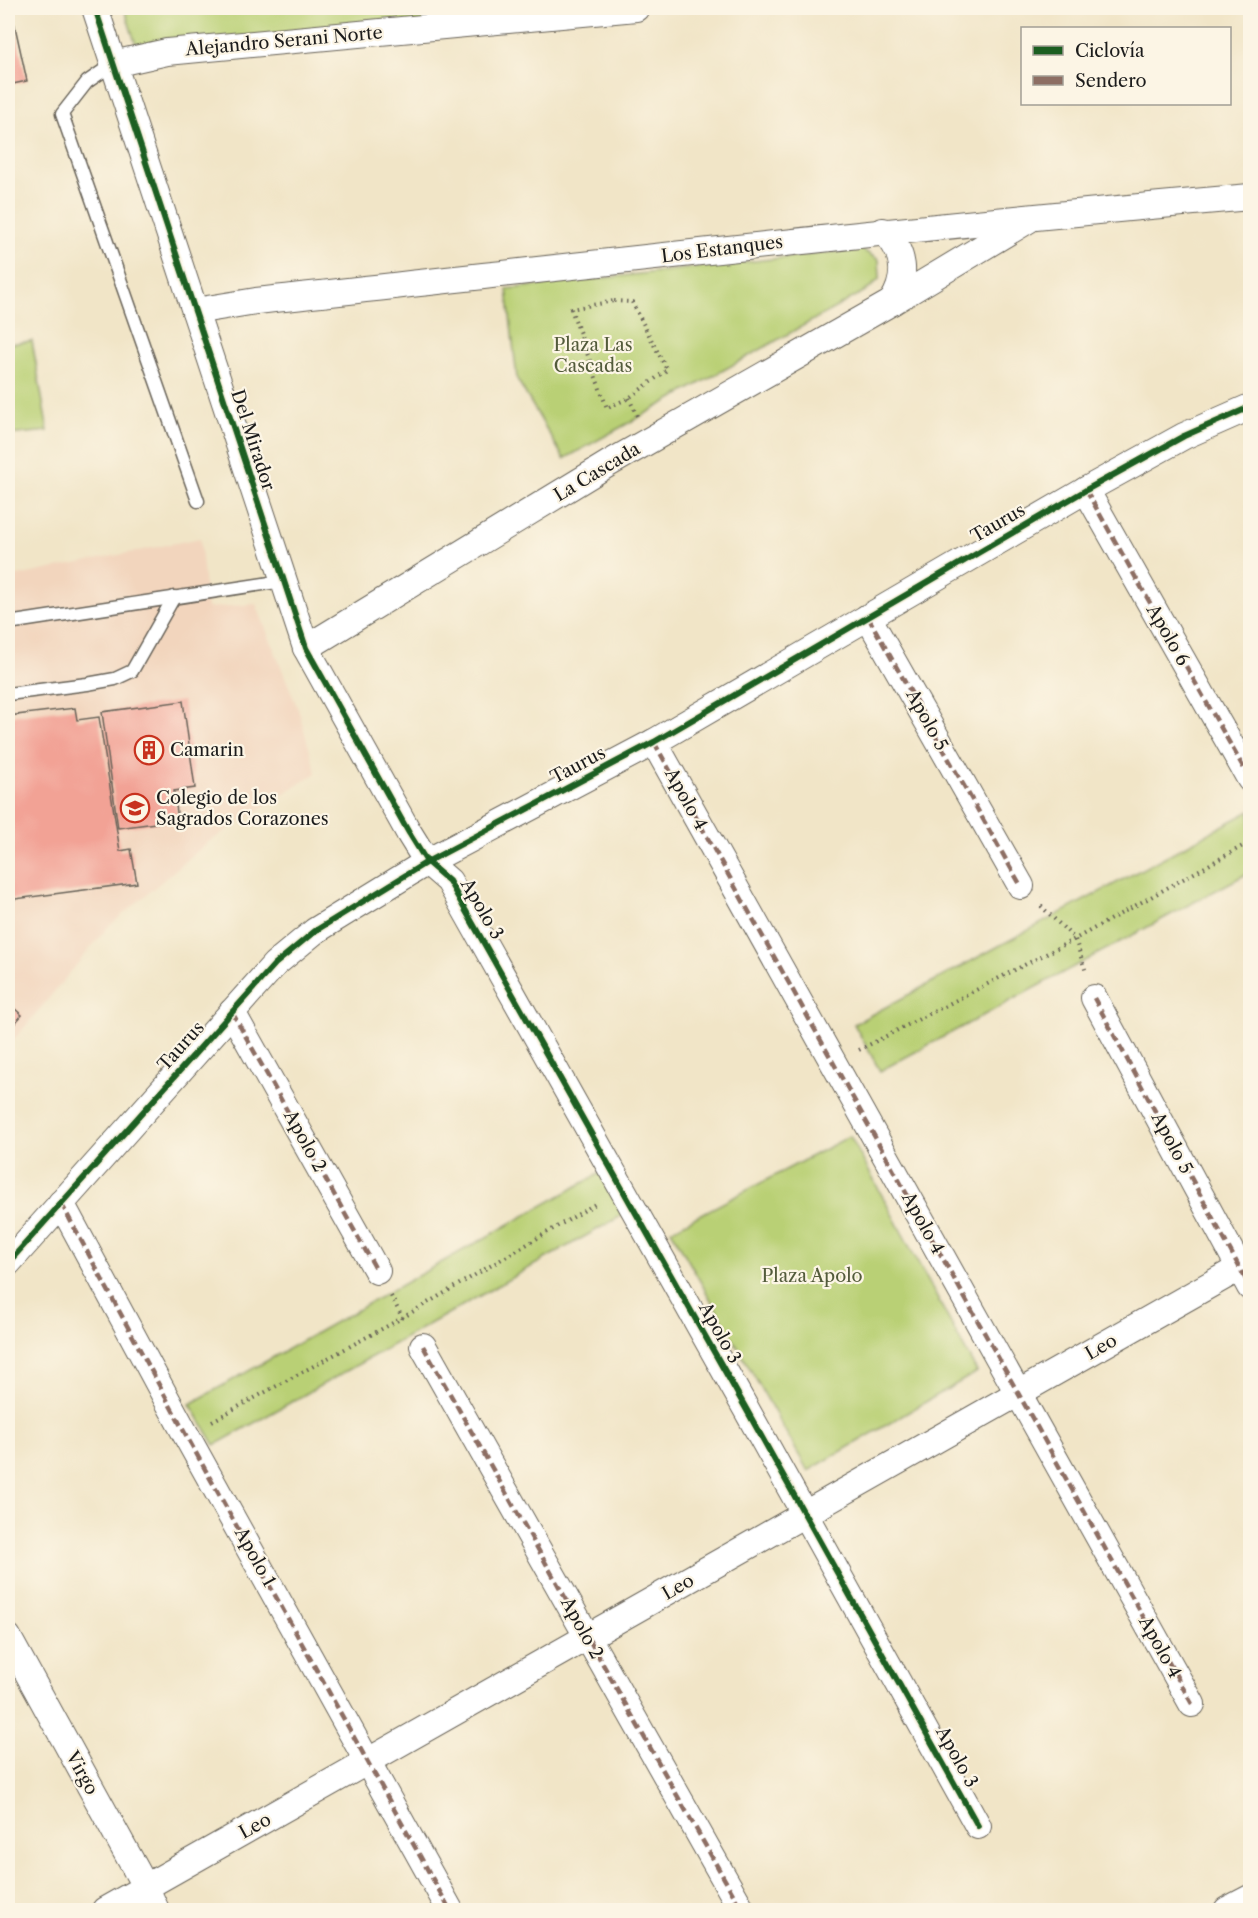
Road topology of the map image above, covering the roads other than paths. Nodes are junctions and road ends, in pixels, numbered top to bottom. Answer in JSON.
{"nodes":[{"id":1,"x":94,"y":8,"type":"edge"},
{"id":2,"x":636,"y":8,"type":"edge"},
{"id":3,"x":113,"y":64,"type":"junction"},
{"id":4,"x":1251,"y":197,"type":"edge"},
{"id":5,"x":1036,"y":216,"type":"junction"},
{"id":6,"x":884,"y":231,"type":"junction"},
{"id":7,"x":892,"y":302,"type":"junction"},
{"id":8,"x":195,"y":311,"type":"junction"},
{"id":9,"x":1251,"y":407,"type":"edge"},
{"id":10,"x":1086,"y":490,"type":"junction"},
{"id":11,"x":198,"y":501,"type":"dead end"},
{"id":12,"x":283,"y":580,"type":"junction"},
{"id":13,"x":174,"y":597,"type":"junction"},
{"id":14,"x":868,"y":616,"type":"junction"},
{"id":15,"x":8,"y":623,"type":"edge"},
{"id":16,"x":306,"y":648,"type":"junction"},
{"id":17,"x":8,"y":694,"type":"edge"},
{"id":18,"x":654,"y":742,"type":"junction"},
{"id":19,"x":1251,"y":779,"type":"edge"},
{"id":20,"x":427,"y":862,"type":"junction"},
{"id":21,"x":1021,"y":886,"type":"road end"},
{"id":22,"x":1094,"y":998,"type":"road end"},
{"id":23,"x":232,"y":1012,"type":"junction"},
{"id":24,"x":61,"y":1203,"type":"junction"},
{"id":25,"x":8,"y":1263,"type":"edge"},
{"id":26,"x":377,"y":1270,"type":"road end"},
{"id":27,"x":1247,"y":1273,"type":"edge"},
{"id":28,"x":423,"y":1346,"type":"road end"},
{"id":29,"x":1018,"y":1394,"type":"junction"},
{"id":30,"x":806,"y":1514,"type":"junction"},
{"id":31,"x":8,"y":1637,"type":"edge"},
{"id":32,"x":588,"y":1638,"type":"junction"},
{"id":33,"x":1192,"y":1704,"type":"dead end"},
{"id":34,"x":369,"y":1762,"type":"junction"},
{"id":35,"x":978,"y":1826,"type":"dead end"},
{"id":36,"x":1251,"y":1898,"type":"edge"},
{"id":37,"x":151,"y":1899,"type":"edge"},
{"id":38,"x":105,"y":1911,"type":"edge"},
{"id":39,"x":450,"y":1911,"type":"edge"},
{"id":40,"x":742,"y":1911,"type":"edge"},
{"id":41,"x":1227,"y":1911,"type":"edge"}],
"edges":[{"from":1,"to":3,"type":"street","name":"Del Mirador"},
{"from":2,"to":3,"type":"street","name":"Alejandro Serani Norte"},
{"from":3,"to":8,"type":"street","name":"Del Mirador"},
{"from":3,"to":11,"type":"lane"},
{"from":4,"to":5,"type":"street","name":"Los Estanques"},
{"from":5,"to":6,"type":"street","name":"Los Estanques"},
{"from":5,"to":7,"type":"street","name":"La Cascada"},
{"from":6,"to":7,"type":"street"},
{"from":6,"to":8,"type":"street","name":"Los Estanques"},
{"from":7,"to":16,"type":"street","name":"La Cascada"},
{"from":8,"to":12,"type":"street","name":"Del Mirador"},
{"from":9,"to":10,"type":"street","name":"Taurus"},
{"from":10,"to":14,"type":"street","name":"Taurus"},
{"from":10,"to":19,"type":"street","name":"Apolo 6"},
{"from":12,"to":13,"type":"lane"},
{"from":12,"to":16,"type":"street","name":"Del Mirador"},
{"from":13,"to":15,"type":"lane"},
{"from":13,"to":17,"type":"lane"},
{"from":14,"to":18,"type":"street","name":"Taurus"},
{"from":14,"to":21,"type":"street","name":"Apolo 5"},
{"from":16,"to":20,"type":"street","name":"Del Mirador"},
{"from":18,"to":20,"type":"street","name":"Taurus"},
{"from":18,"to":29,"type":"street","name":"Apolo 4"},
{"from":20,"to":23,"type":"street","name":"Taurus"},
{"from":20,"to":30,"type":"street","name":"Apolo 3"},
{"from":22,"to":27,"type":"street","name":"Apolo 5"},
{"from":23,"to":24,"type":"street","name":"Taurus"},
{"from":23,"to":26,"type":"street","name":"Apolo 2"},
{"from":24,"to":25,"type":"street","name":"Taurus"},
{"from":24,"to":34,"type":"street","name":"Apolo 1"},
{"from":27,"to":29,"type":"street","name":"Leo"},
{"from":28,"to":32,"type":"street","name":"Apolo 2"},
{"from":29,"to":30,"type":"street","name":"Leo"},
{"from":29,"to":33,"type":"street","name":"Apolo 4"},
{"from":30,"to":32,"type":"street","name":"Leo"},
{"from":30,"to":35,"type":"street","name":"Apolo 3"},
{"from":31,"to":37,"type":"street","name":"Virgo"},
{"from":32,"to":34,"type":"street","name":"Leo"},
{"from":32,"to":40,"type":"street","name":"Apolo 2"},
{"from":34,"to":37,"type":"street","name":"Leo"},
{"from":34,"to":39,"type":"street","name":"Apolo 1"},
{"from":36,"to":41,"type":"street"},
{"from":37,"to":38,"type":"street","name":"Leo"}]}
